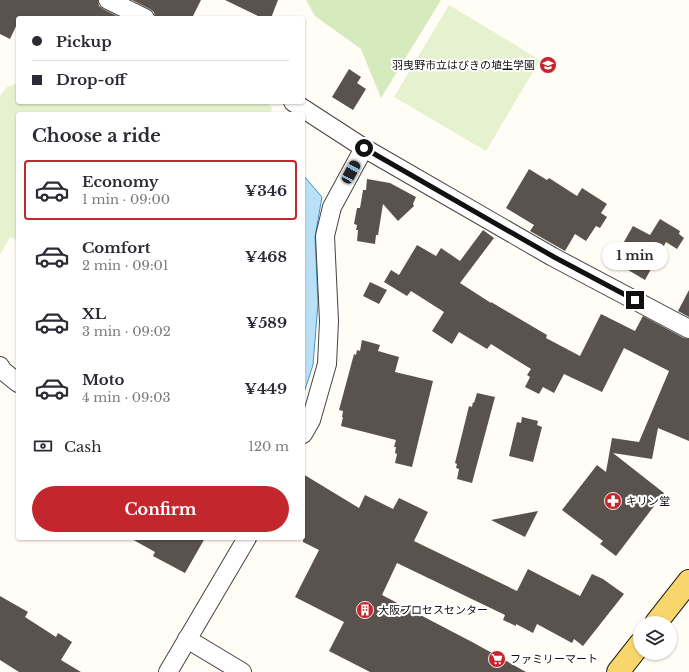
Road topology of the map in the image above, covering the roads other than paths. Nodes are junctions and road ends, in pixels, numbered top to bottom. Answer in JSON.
{"nodes":[{"id":1,"x":108,"y":0,"type":"edge"},
{"id":2,"x":141,"y":16,"type":"edge"},
{"id":3,"x":296,"y":104,"type":"edge"},
{"id":4,"x":364,"y":148,"type":"junction"},
{"id":5,"x":689,"y":329,"type":"edge"},
{"id":6,"x":0,"y":366,"type":"edge"},
{"id":7,"x":16,"y":381,"type":"edge"},
{"id":8,"x":305,"y":430,"type":"edge"},
{"id":9,"x":246,"y":540,"type":"edge"},
{"id":10,"x":689,"y":581,"type":"edge"},
{"id":11,"x":662,"y":616,"type":"edge"},
{"id":12,"x":187,"y":639,"type":"junction"},
{"id":13,"x":633,"y":653,"type":"edge"},
{"id":14,"x":168,"y":672,"type":"edge"},
{"id":15,"x":242,"y":672,"type":"edge"},
{"id":16,"x":618,"y":672,"type":"edge"}],
"edges":[{"from":1,"to":2,"type":"street"},
{"from":3,"to":4,"type":"street"},
{"from":4,"to":5,"type":"street"},
{"from":4,"to":8,"type":"street"},
{"from":6,"to":7,"type":"street"},
{"from":9,"to":12,"type":"street"},
{"from":10,"to":11,"type":"main road"},
{"from":12,"to":14,"type":"street"},
{"from":12,"to":15,"type":"street"},
{"from":13,"to":16,"type":"main road"}]}
